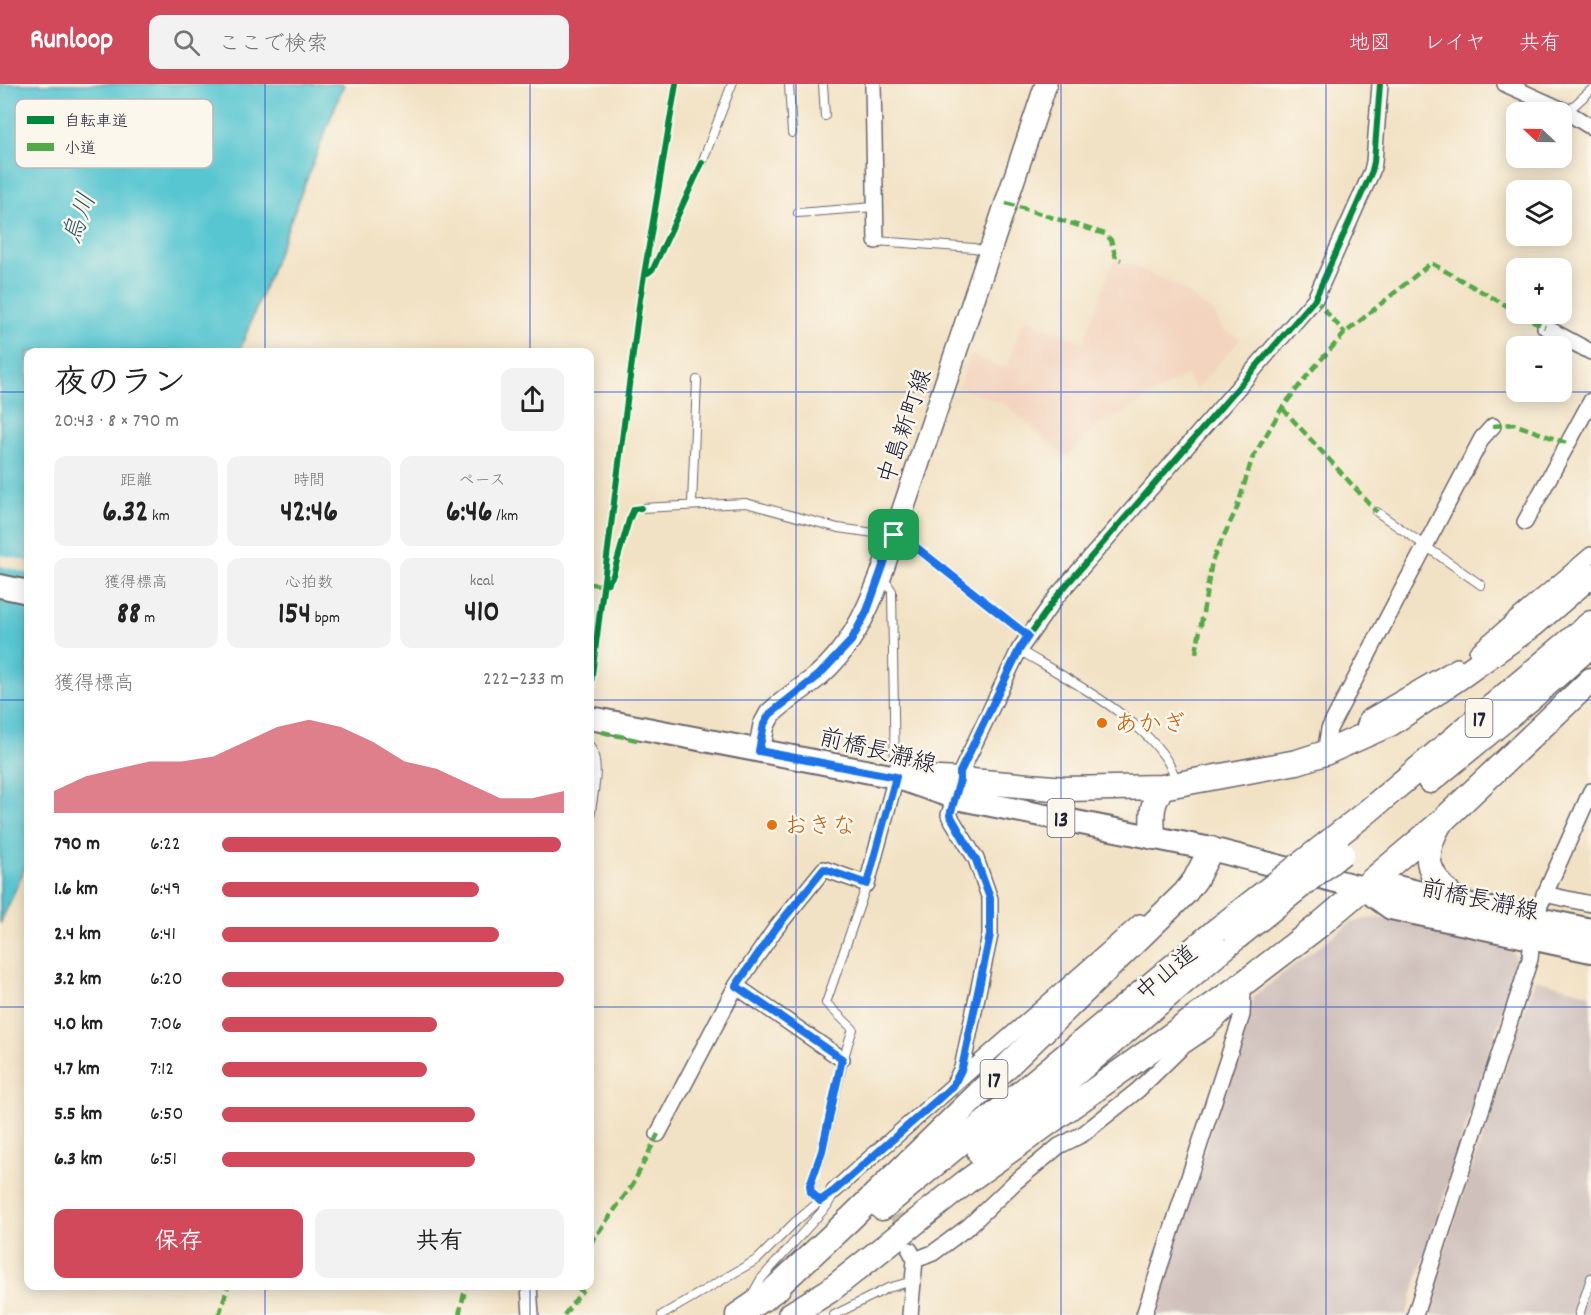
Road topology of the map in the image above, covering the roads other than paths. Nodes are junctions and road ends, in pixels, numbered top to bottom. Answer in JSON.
{"nodes":[{"id":1,"x":732,"y":84,"type":"edge"},
{"id":2,"x":789,"y":84,"type":"edge"},
{"id":3,"x":823,"y":84,"type":"edge"},
{"id":4,"x":873,"y":84,"type":"edge"},
{"id":5,"x":1046,"y":84,"type":"edge"},
{"id":6,"x":1380,"y":84,"type":"edge"},
{"id":7,"x":1505,"y":84,"type":"edge"},
{"id":8,"x":1591,"y":90,"type":"edge"},
{"id":9,"x":1545,"y":102,"type":"edge"},
{"id":10,"x":1572,"y":107,"type":"edge"},
{"id":11,"x":1572,"y":115,"type":"edge"},
{"id":12,"x":825,"y":116,"type":"dead end"},
{"id":13,"x":1591,"y":127,"type":"edge"},
{"id":14,"x":792,"y":133,"type":"dead end"},
{"id":15,"x":702,"y":164,"type":"dead end"},
{"id":16,"x":874,"y":207,"type":"junction"},
{"id":17,"x":798,"y":213,"type":"dead end"},
{"id":18,"x":876,"y":241,"type":"joint"},
{"id":19,"x":990,"y":252,"type":"junction"},
{"id":20,"x":1545,"y":327,"type":"dead end"},
{"id":21,"x":1591,"y":352,"type":"edge"},
{"id":22,"x":697,"y":380,"type":"dead end"},
{"id":23,"x":1591,"y":401,"type":"edge"},
{"id":24,"x":1493,"y":426,"type":"dead end"},
{"id":25,"x":692,"y":504,"type":"junction"},
{"id":26,"x":641,"y":508,"type":"dead end"},
{"id":27,"x":1377,"y":512,"type":"dead end"},
{"id":28,"x":1525,"y":522,"type":"dead end"},
{"id":29,"x":894,"y":535,"type":"junction"},
{"id":30,"x":1425,"y":545,"type":"junction"},
{"id":31,"x":1591,"y":555,"type":"edge"},
{"id":32,"x":881,"y":575,"type":"junction"},
{"id":33,"x":1591,"y":575,"type":"edge"},
{"id":34,"x":1481,"y":585,"type":"dead end"},
{"id":35,"x":0,"y":586,"type":"edge"},
{"id":36,"x":24,"y":591,"type":"edge"},
{"id":37,"x":1591,"y":624,"type":"edge"},
{"id":38,"x":1028,"y":636,"type":"junction"},
{"id":39,"x":1591,"y":645,"type":"edge"},
{"id":40,"x":1019,"y":650,"type":"junction"},
{"id":41,"x":1591,"y":680,"type":"edge"},
{"id":42,"x":594,"y":724,"type":"edge"},
{"id":43,"x":1361,"y":737,"type":"junction"},
{"id":44,"x":759,"y":751,"type":"junction"},
{"id":45,"x":1325,"y":753,"type":"junction"},
{"id":46,"x":594,"y":754,"type":"edge"},
{"id":47,"x":896,"y":777,"type":"junction"},
{"id":48,"x":1169,"y":786,"type":"junction"},
{"id":49,"x":594,"y":787,"type":"edge"},
{"id":50,"x":958,"y":789,"type":"junction"},
{"id":51,"x":1591,"y":791,"type":"edge"},
{"id":52,"x":1374,"y":816,"type":"junction"},
{"id":53,"x":1440,"y":823,"type":"junction"},
{"id":54,"x":1153,"y":837,"type":"junction"},
{"id":55,"x":1211,"y":849,"type":"junction"},
{"id":56,"x":867,"y":884,"type":"junction"},
{"id":57,"x":1363,"y":888,"type":"junction"},
{"id":58,"x":1544,"y":894,"type":"junction"},
{"id":59,"x":1162,"y":902,"type":"dead end"},
{"id":60,"x":1457,"y":902,"type":"junction"},
{"id":61,"x":1591,"y":904,"type":"edge"},
{"id":62,"x":1535,"y":928,"type":"junction"},
{"id":63,"x":1591,"y":930,"type":"edge"},
{"id":64,"x":1591,"y":951,"type":"edge"},
{"id":65,"x":736,"y":986,"type":"junction"},
{"id":66,"x":1243,"y":990,"type":"junction"},
{"id":67,"x":842,"y":1059,"type":"junction"},
{"id":68,"x":953,"y":1086,"type":"junction"},
{"id":69,"x":658,"y":1134,"type":"dead end"},
{"id":70,"x":873,"y":1155,"type":"junction"},
{"id":71,"x":882,"y":1173,"type":"dead end"},
{"id":72,"x":834,"y":1191,"type":"junction"},
{"id":73,"x":820,"y":1201,"type":"junction"},
{"id":74,"x":1591,"y":1278,"type":"edge"},
{"id":75,"x":913,"y":1281,"type":"junction"},
{"id":76,"x":529,"y":1290,"type":"edge"},
{"id":77,"x":767,"y":1306,"type":"edge"},
{"id":78,"x":740,"y":1314,"type":"edge"},
{"id":79,"x":531,"y":1315,"type":"edge"},
{"id":80,"x":662,"y":1315,"type":"edge"},
{"id":81,"x":790,"y":1315,"type":"edge"},
{"id":82,"x":834,"y":1315,"type":"edge"},
{"id":83,"x":910,"y":1315,"type":"edge"},
{"id":84,"x":1144,"y":1315,"type":"edge"},
{"id":85,"x":1415,"y":1315,"type":"edge"},
{"id":86,"x":1579,"y":1315,"type":"edge"}],
"edges":[{"from":1,"to":15,"type":"lane"},
{"from":2,"to":14,"type":"lane"},
{"from":3,"to":12,"type":"lane"},
{"from":4,"to":16,"type":"street"},
{"from":5,"to":19,"type":"main road","name":"中島新町線"},
{"from":6,"to":38,"type":"street"},
{"from":7,"to":9,"type":"street"},
{"from":8,"to":10,"type":"lane"},
{"from":11,"to":13,"type":"street"},
{"from":16,"to":17,"type":"lane"},
{"from":16,"to":18,"type":"street"},
{"from":18,"to":19,"type":"lane"},
{"from":19,"to":29,"type":"main road","name":"中島新町線"},
{"from":20,"to":21,"type":"street"},
{"from":22,"to":25,"type":"lane"},
{"from":23,"to":28,"type":"street"},
{"from":24,"to":30,"type":"street"},
{"from":25,"to":26,"type":"lane"},
{"from":25,"to":29,"type":"lane"},
{"from":27,"to":30,"type":"lane"},
{"from":29,"to":32,"type":"main road","name":"中島新町線"},
{"from":29,"to":38,"type":"lane"},
{"from":30,"to":34,"type":"lane"},
{"from":30,"to":45,"type":"street"},
{"from":31,"to":43,"type":"street"},
{"from":32,"to":44,"type":"main road","name":"中島新町線"},
{"from":32,"to":47,"type":"lane"},
{"from":33,"to":43,"type":"highway"},
{"from":35,"to":36,"type":"main road"},
{"from":37,"to":52,"type":"highway","name":"中山道","number":"17"},
{"from":38,"to":40,"type":"street"},
{"from":39,"to":52,"type":"highway","name":"中山道","number":"17"},
{"from":40,"to":48,"type":"lane"},
{"from":40,"to":50,"type":"street"},
{"from":41,"to":53,"type":"highway","number":"17"},
{"from":42,"to":44,"type":"main road","name":"前橋長瀞線"},
{"from":43,"to":45,"type":"highway"},
{"from":44,"to":47,"type":"main road","name":"前橋長瀞線"},
{"from":45,"to":48,"type":"highway"},
{"from":46,"to":49,"type":"lane"},
{"from":47,"to":50,"type":"highway"},
{"from":47,"to":56,"type":"street"},
{"from":48,"to":50,"type":"highway"},
{"from":48,"to":54,"type":"highway"},
{"from":50,"to":54,"type":"main road","name":"前橋長瀞線","number":"13"},
{"from":50,"to":68,"type":"street"},
{"from":51,"to":58,"type":"street"},
{"from":52,"to":77,"type":"highway","name":"中山道","number":"17","bridge":true},
{"from":53,"to":57,"type":"highway","number":"17"},
{"from":53,"to":60,"type":"highway"},
{"from":54,"to":55,"type":"main road","name":"前橋長瀞線","number":"13"},
{"from":55,"to":57,"type":"main road","name":"前橋長瀞線","number":"13"},
{"from":55,"to":77,"type":"highway","number":"17"},
{"from":56,"to":65,"type":"street"},
{"from":56,"to":67,"type":"lane"},
{"from":57,"to":60,"type":"main road","name":"前橋長瀞線","number":"13"},
{"from":57,"to":62,"type":"main road","name":"前橋長瀞線","number":"13"},
{"from":57,"to":66,"type":"highway","number":"17"},
{"from":58,"to":61,"type":"street"},
{"from":58,"to":62,"type":"street"},
{"from":59,"to":68,"type":"street"},
{"from":60,"to":62,"type":"main road","name":"前橋長瀞線","number":"13"},
{"from":62,"to":63,"type":"main road","name":"前橋長瀞線","number":"13"},
{"from":62,"to":64,"type":"main road","name":"前橋長瀞線","number":"13"},
{"from":62,"to":85,"type":"street"},
{"from":65,"to":67,"type":"street"},
{"from":65,"to":69,"type":"street"},
{"from":66,"to":75,"type":"street"},
{"from":66,"to":81,"type":"highway","number":"17"},
{"from":66,"to":84,"type":"street"},
{"from":67,"to":73,"type":"lane"},
{"from":68,"to":70,"type":"street"},
{"from":70,"to":71,"type":"street"},
{"from":70,"to":72,"type":"street"},
{"from":72,"to":73,"type":"lane"},
{"from":72,"to":78,"type":"lane"},
{"from":73,"to":80,"type":"lane"},
{"from":74,"to":86,"type":"lane"},
{"from":75,"to":82,"type":"lane"},
{"from":75,"to":83,"type":"street"},
{"from":76,"to":79,"type":"street"},
{"from":77,"to":78,"type":"highway","name":"中山道","number":"17"}]}
